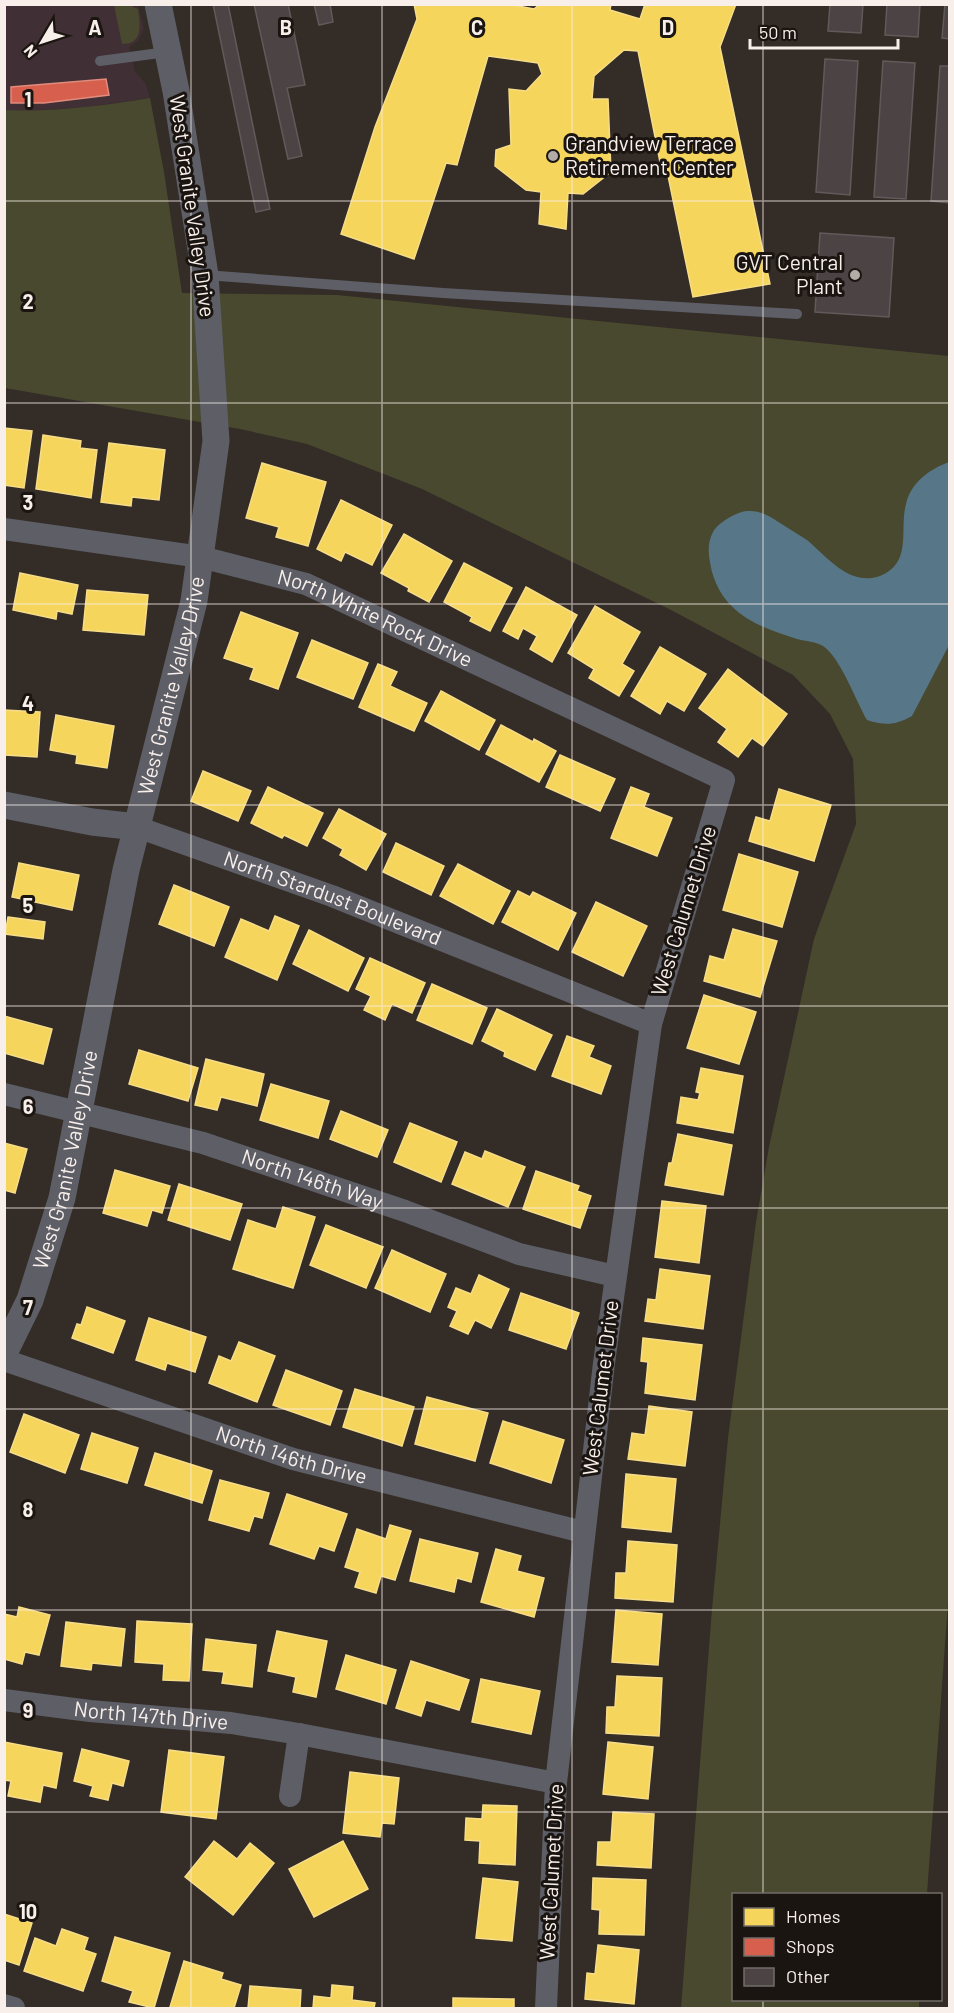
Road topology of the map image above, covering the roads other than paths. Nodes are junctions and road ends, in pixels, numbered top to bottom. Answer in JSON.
{"nodes":[{"id":1,"x":158,"y":4,"type":"edge"},
{"id":2,"x":167,"y":52,"type":"junction"},
{"id":3,"x":100,"y":61,"type":"dead end"},
{"id":4,"x":205,"y":275,"type":"junction"},
{"id":5,"x":797,"y":314,"type":"dead end"},
{"id":6,"x":4,"y":529,"type":"edge"},
{"id":7,"x":201,"y":556,"type":"junction"},
{"id":8,"x":724,"y":780,"type":"joint"},
{"id":9,"x":4,"y":806,"type":"edge"},
{"id":10,"x":137,"y":827,"type":"junction"},
{"id":11,"x":651,"y":1024,"type":"junction"},
{"id":12,"x":4,"y":1094,"type":"edge"},
{"id":13,"x":80,"y":1112,"type":"junction"},
{"id":14,"x":615,"y":1276,"type":"junction"},
{"id":15,"x":4,"y":1353,"type":"edge"},
{"id":16,"x":4,"y":1360,"type":"edge"},
{"id":17,"x":583,"y":1532,"type":"junction"},
{"id":18,"x":4,"y":1700,"type":"edge"},
{"id":19,"x":299,"y":1734,"type":"junction"},
{"id":20,"x":556,"y":1783,"type":"junction"},
{"id":21,"x":290,"y":1796,"type":"dead end"},
{"id":22,"x":4,"y":2005,"type":"edge"},
{"id":23,"x":14,"y":2008,"type":"edge"},
{"id":24,"x":546,"y":2008,"type":"edge"}],
"edges":[{"from":1,"to":2,"type":"street","name":"West Granite Valley Drive"},
{"from":2,"to":3,"type":"lane"},
{"from":2,"to":4,"type":"street","name":"West Granite Valley Drive"},
{"from":4,"to":5,"type":"lane"},
{"from":4,"to":7,"type":"street","name":"West Granite Valley Drive"},
{"from":6,"to":7,"type":"street","name":"North White Rock Drive"},
{"from":7,"to":8,"type":"street","name":"North White Rock Drive"},
{"from":7,"to":10,"type":"street","name":"West Granite Valley Drive"},
{"from":8,"to":11,"type":"street","name":"West Calumet Drive"},
{"from":9,"to":10,"type":"street","name":"North Stardust Boulevard"},
{"from":10,"to":11,"type":"street","name":"North Stardust Boulevard"},
{"from":10,"to":13,"type":"street","name":"West Granite Valley Drive"},
{"from":11,"to":14,"type":"street","name":"West Calumet Drive"},
{"from":12,"to":13,"type":"street","name":"North 146th Way"},
{"from":13,"to":14,"type":"street","name":"North 146th Way"},
{"from":13,"to":15,"type":"street","name":"West Granite Valley Drive"},
{"from":14,"to":17,"type":"street","name":"West Calumet Drive"},
{"from":16,"to":17,"type":"street","name":"North 146th Drive"},
{"from":17,"to":20,"type":"street","name":"West Calumet Drive"},
{"from":18,"to":19,"type":"street","name":"North 147th Drive"},
{"from":19,"to":20,"type":"street","name":"North 147th Drive"},
{"from":19,"to":21,"type":"street"},
{"from":20,"to":24,"type":"street","name":"West Calumet Drive"},
{"from":22,"to":23,"type":"street"}]}
